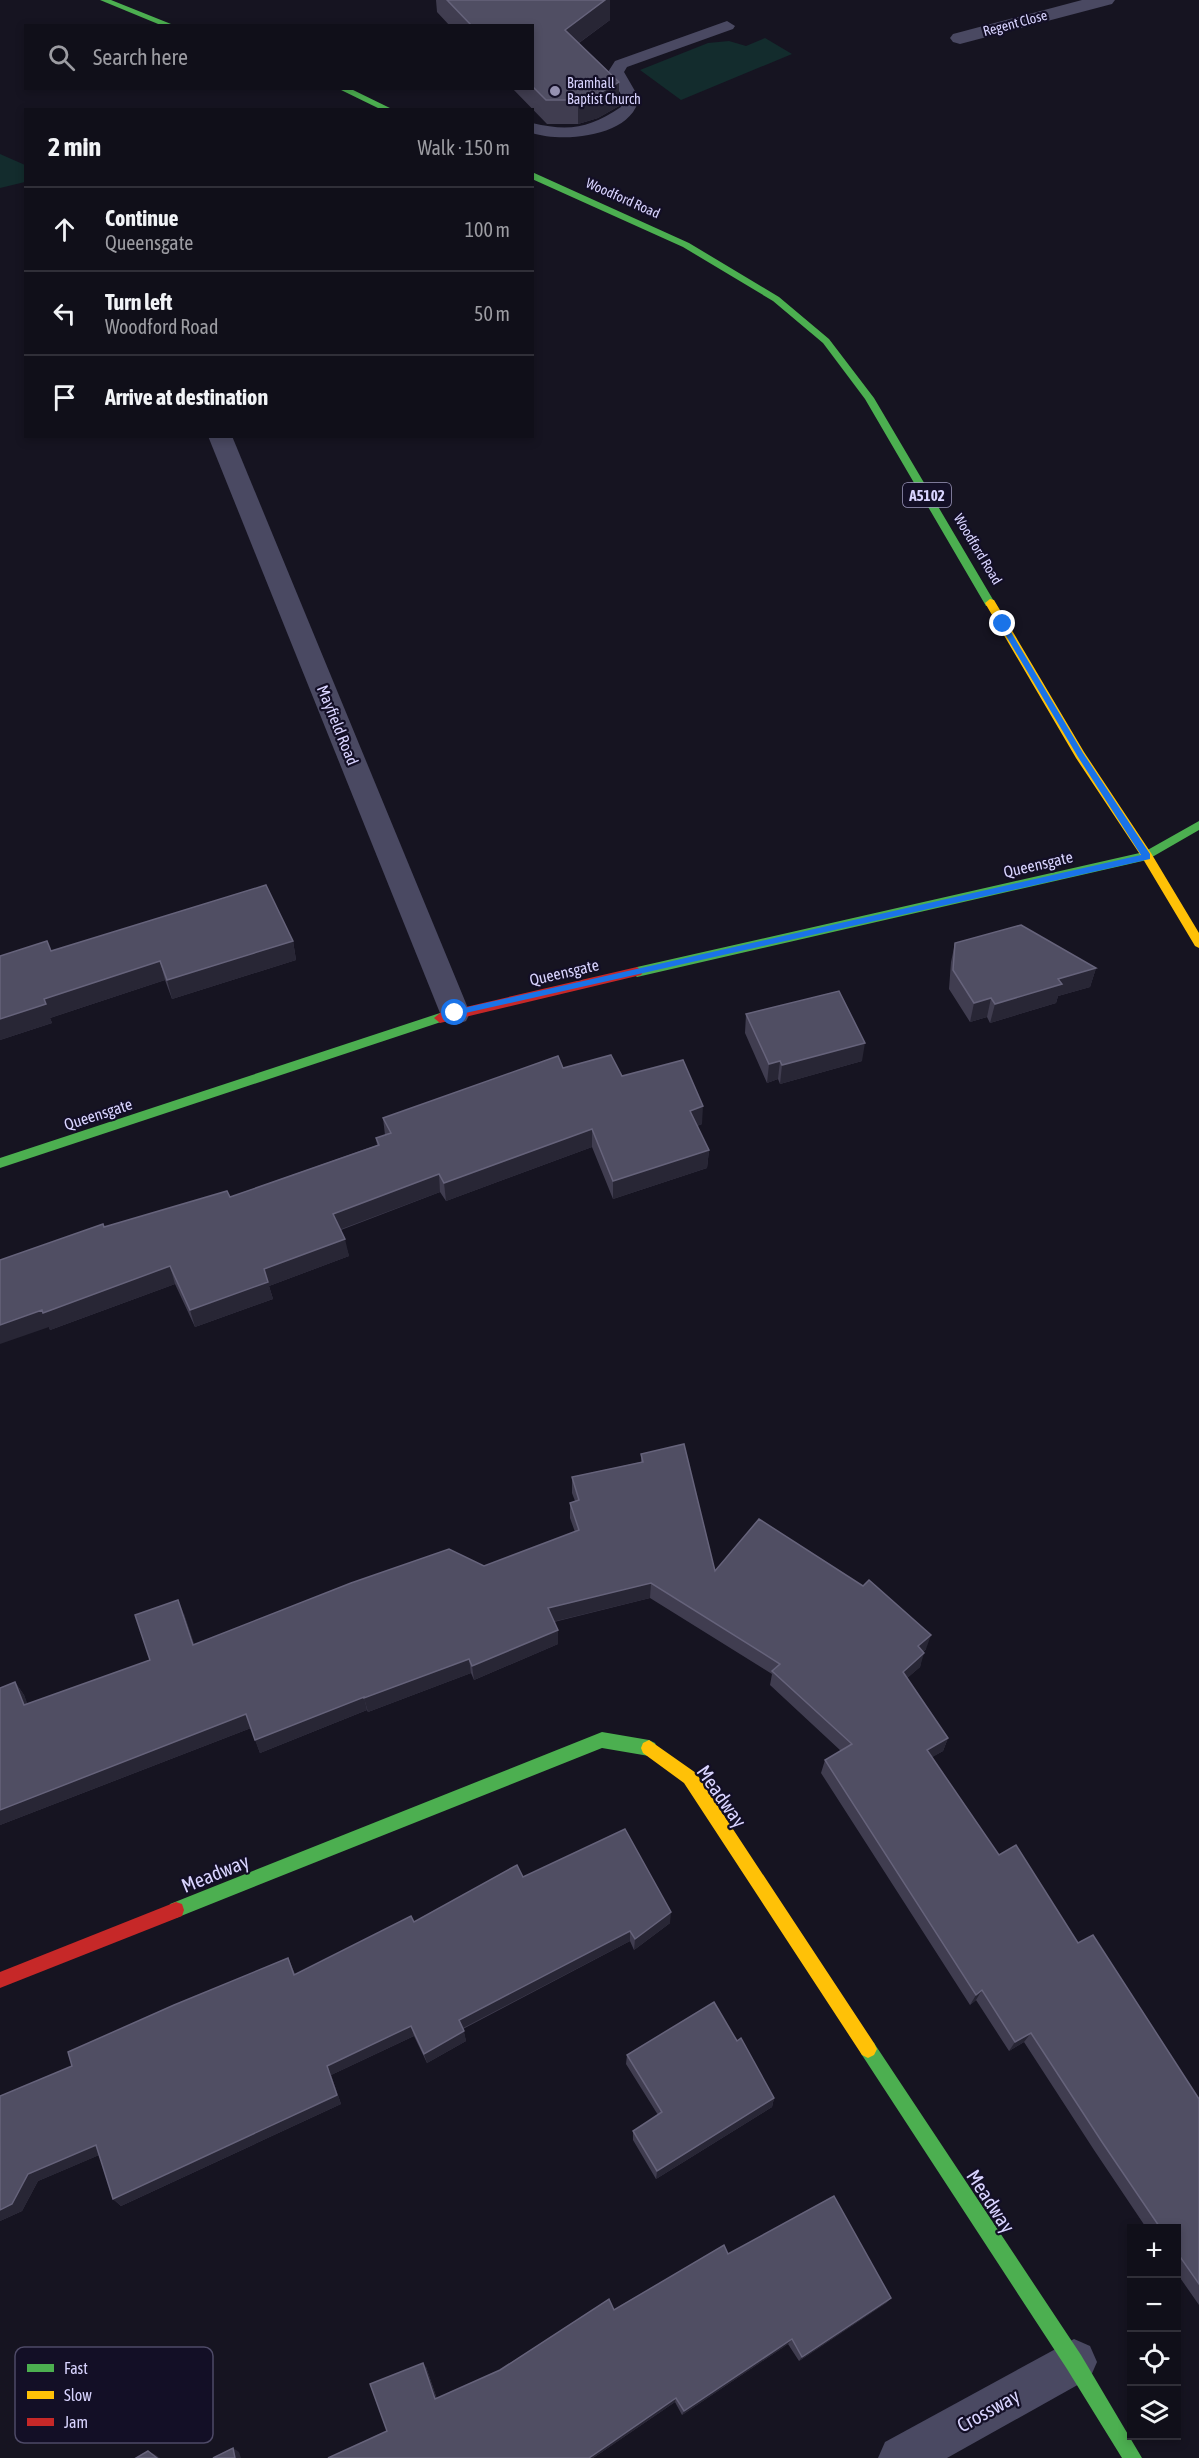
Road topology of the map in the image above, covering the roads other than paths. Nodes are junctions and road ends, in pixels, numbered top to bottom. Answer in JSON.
{"nodes":[{"id":1,"x":104,"y":0,"type":"edge"},
{"id":2,"x":1105,"y":0,"type":"edge"},
{"id":3,"x":167,"y":24,"type":"edge"},
{"id":4,"x":727,"y":26,"type":"dead end"},
{"id":5,"x":960,"y":38,"type":"dead end"},
{"id":6,"x":345,"y":90,"type":"edge"},
{"id":7,"x":386,"y":108,"type":"edge"},
{"id":8,"x":534,"y":129,"type":"edge"},
{"id":9,"x":534,"y":176,"type":"edge"},
{"id":10,"x":221,"y":438,"type":"edge"},
{"id":11,"x":1199,"y":825,"type":"edge"},
{"id":12,"x":1147,"y":856,"type":"junction"},
{"id":13,"x":1199,"y":943,"type":"edge"},
{"id":14,"x":455,"y":1013,"type":"junction"},
{"id":15,"x":0,"y":1163,"type":"edge"},
{"id":16,"x":0,"y":1980,"type":"edge"},
{"id":17,"x":1074,"y":2362,"type":"junction"},
{"id":18,"x":901,"y":2458,"type":"edge"},
{"id":19,"x":1133,"y":2458,"type":"edge"}],
"edges":[{"from":1,"to":3,"type":"street"},
{"from":2,"to":5,"type":"street","name":"Regent Close"},
{"from":4,"to":8,"type":"lane"},
{"from":6,"to":7,"type":"street"},
{"from":9,"to":12,"type":"street","name":"Woodford Road","number":"A5102"},
{"from":10,"to":14,"type":"street","name":"Mayfield Road"},
{"from":11,"to":12,"type":"street","name":"Queensgate"},
{"from":12,"to":13,"type":"street","name":"Woodford Road","number":"A5102"},
{"from":12,"to":14,"type":"street","name":"Queensgate"},
{"from":14,"to":15,"type":"street","name":"Queensgate"},
{"from":16,"to":17,"type":"street","name":"Meadway"},
{"from":17,"to":18,"type":"street","name":"Crossway"},
{"from":17,"to":19,"type":"street","name":"Meadway"}]}
